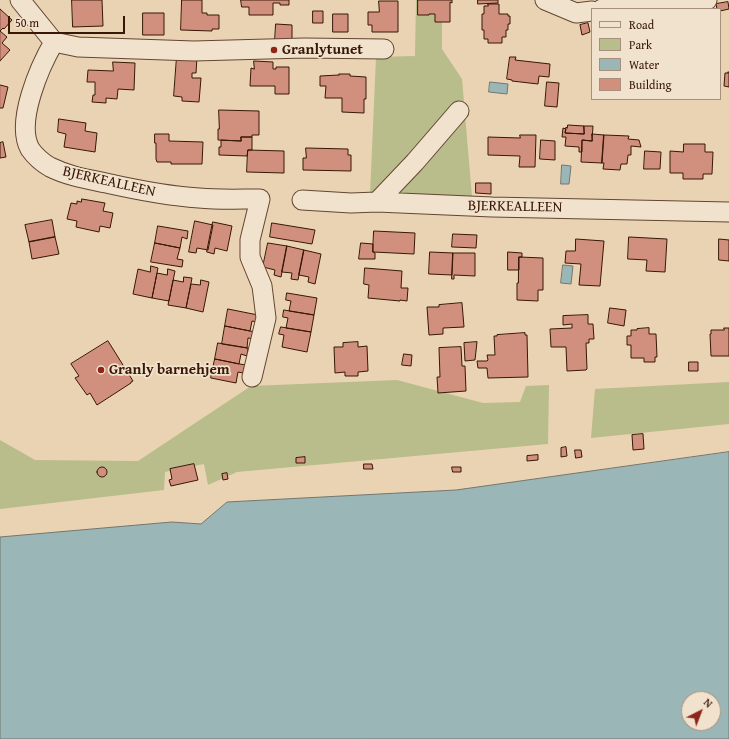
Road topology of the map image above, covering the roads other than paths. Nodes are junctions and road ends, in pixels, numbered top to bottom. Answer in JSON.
{"nodes":[{"id":1,"x":20,"y":0,"type":"edge"},
{"id":2,"x":545,"y":0,"type":"edge"},
{"id":3,"x":707,"y":0,"type":"edge"},
{"id":4,"x":610,"y":8,"type":"edge"},
{"id":5,"x":584,"y":12,"type":"edge"},
{"id":6,"x":54,"y":42,"type":"junction"},
{"id":7,"x":384,"y":49,"type":"dead end"},
{"id":8,"x":459,"y":111,"type":"dead end"},
{"id":9,"x":302,"y":200,"type":"dead end"},
{"id":10,"x":377,"y":202,"type":"junction"},
{"id":11,"x":729,"y":212,"type":"edge"},
{"id":12,"x":252,"y":377,"type":"dead end"}],
"edges":[{"from":1,"to":6,"type":"street"},
{"from":2,"to":5,"type":"street"},
{"from":3,"to":4,"type":"street"},
{"from":6,"to":7,"type":"street"},
{"from":6,"to":12,"type":"street","name":"BJERKEALLEEN"},
{"from":8,"to":10,"type":"street"},
{"from":9,"to":10,"type":"street","name":"BJERKEALLEEN"},
{"from":10,"to":11,"type":"street","name":"BJERKEALLEEN"}]}
